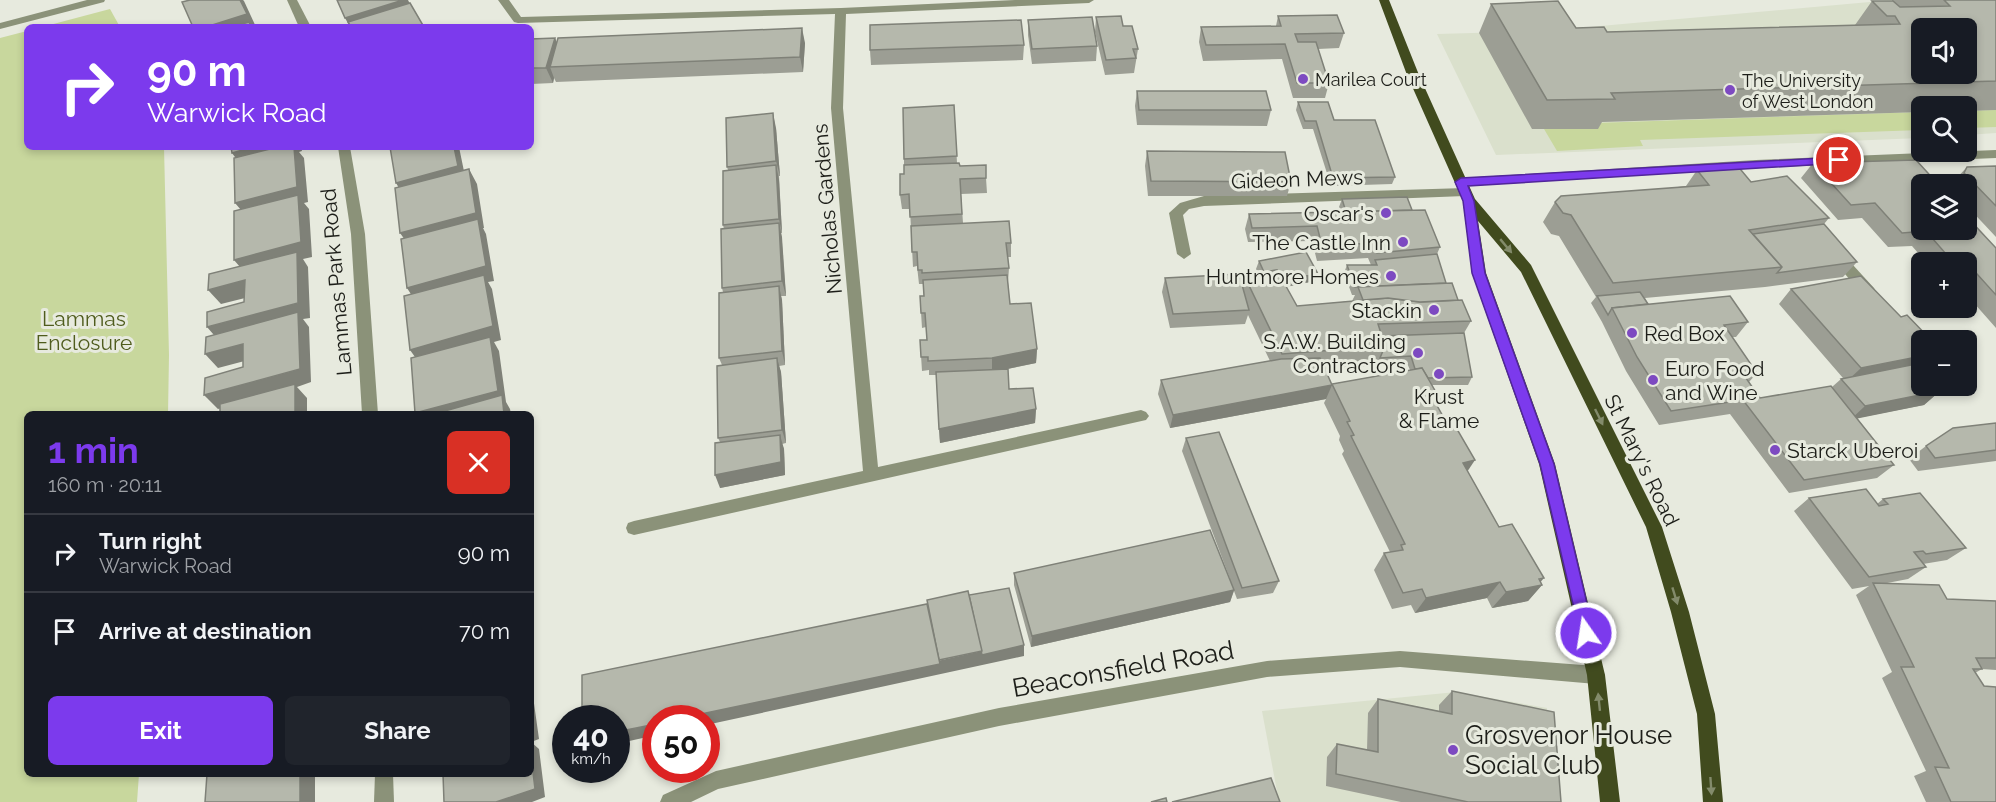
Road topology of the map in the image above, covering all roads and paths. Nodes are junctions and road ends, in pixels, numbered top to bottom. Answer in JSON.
{"nodes":[{"id":1,"x":100,"y":0,"type":"edge"},
{"id":2,"x":292,"y":0,"type":"edge"},
{"id":3,"x":503,"y":0,"type":"edge"},
{"id":4,"x":1089,"y":0,"type":"edge"},
{"id":5,"x":1384,"y":0,"type":"edge"},
{"id":6,"x":841,"y":11,"type":"junction"},
{"id":7,"x":304,"y":24,"type":"edge"},
{"id":8,"x":0,"y":26,"type":"edge"},
{"id":9,"x":345,"y":150,"type":"edge"},
{"id":10,"x":1996,"y":154,"type":"edge"},
{"id":11,"x":1901,"y":158,"type":"junction"},
{"id":12,"x":1756,"y":164,"type":"junction"},
{"id":13,"x":1913,"y":171,"type":"edge"},
{"id":14,"x":1771,"y":181,"type":"edge"},
{"id":15,"x":1465,"y":192,"type":"junction"},
{"id":16,"x":1824,"y":241,"type":"edge"},
{"id":17,"x":1184,"y":254,"type":"dead end"},
{"id":18,"x":1879,"y":303,"type":"edge"},
{"id":19,"x":370,"y":411,"type":"edge"},
{"id":20,"x":1141,"y":416,"type":"dead end"},
{"id":21,"x":871,"y":477,"type":"junction"},
{"id":22,"x":634,"y":528,"type":"dead end"},
{"id":23,"x":1596,"y":675,"type":"junction"},
{"id":24,"x":384,"y":777,"type":"edge"},
{"id":25,"x":384,"y":802,"type":"edge"},
{"id":26,"x":670,"y":802,"type":"edge"},
{"id":27,"x":1610,"y":802,"type":"edge"},
{"id":28,"x":1713,"y":802,"type":"edge"}],
"edges":[{"from":1,"to":8,"type":"street"},
{"from":2,"to":7,"type":"street"},
{"from":3,"to":6,"type":"street"},
{"from":4,"to":6,"type":"street"},
{"from":5,"to":15,"type":"main road","name":"St Mary's Road"},
{"from":6,"to":21,"type":"street","name":"Nicholas Gardens"},
{"from":9,"to":19,"type":"street","name":"Lammas Park Road"},
{"from":10,"to":11,"type":"street"},
{"from":11,"to":12,"type":"street"},
{"from":11,"to":13,"type":"street"},
{"from":12,"to":14,"type":"street"},
{"from":12,"to":15,"type":"street"},
{"from":15,"to":17,"type":"street","name":"Gideon Mews"},
{"from":15,"to":23,"type":"main road","name":"St Mary's Road"},
{"from":15,"to":28,"type":"main road","name":"St Mary's Road","one_way":true},
{"from":16,"to":18,"type":"street"},
{"from":20,"to":21,"type":"street"},
{"from":21,"to":22,"type":"street"},
{"from":23,"to":26,"type":"street","name":"Beaconsfield Road"},
{"from":27,"to":23,"type":"main road","name":"St Mary's Road","one_way":true},
{"from":24,"to":25,"type":"street"}]}
